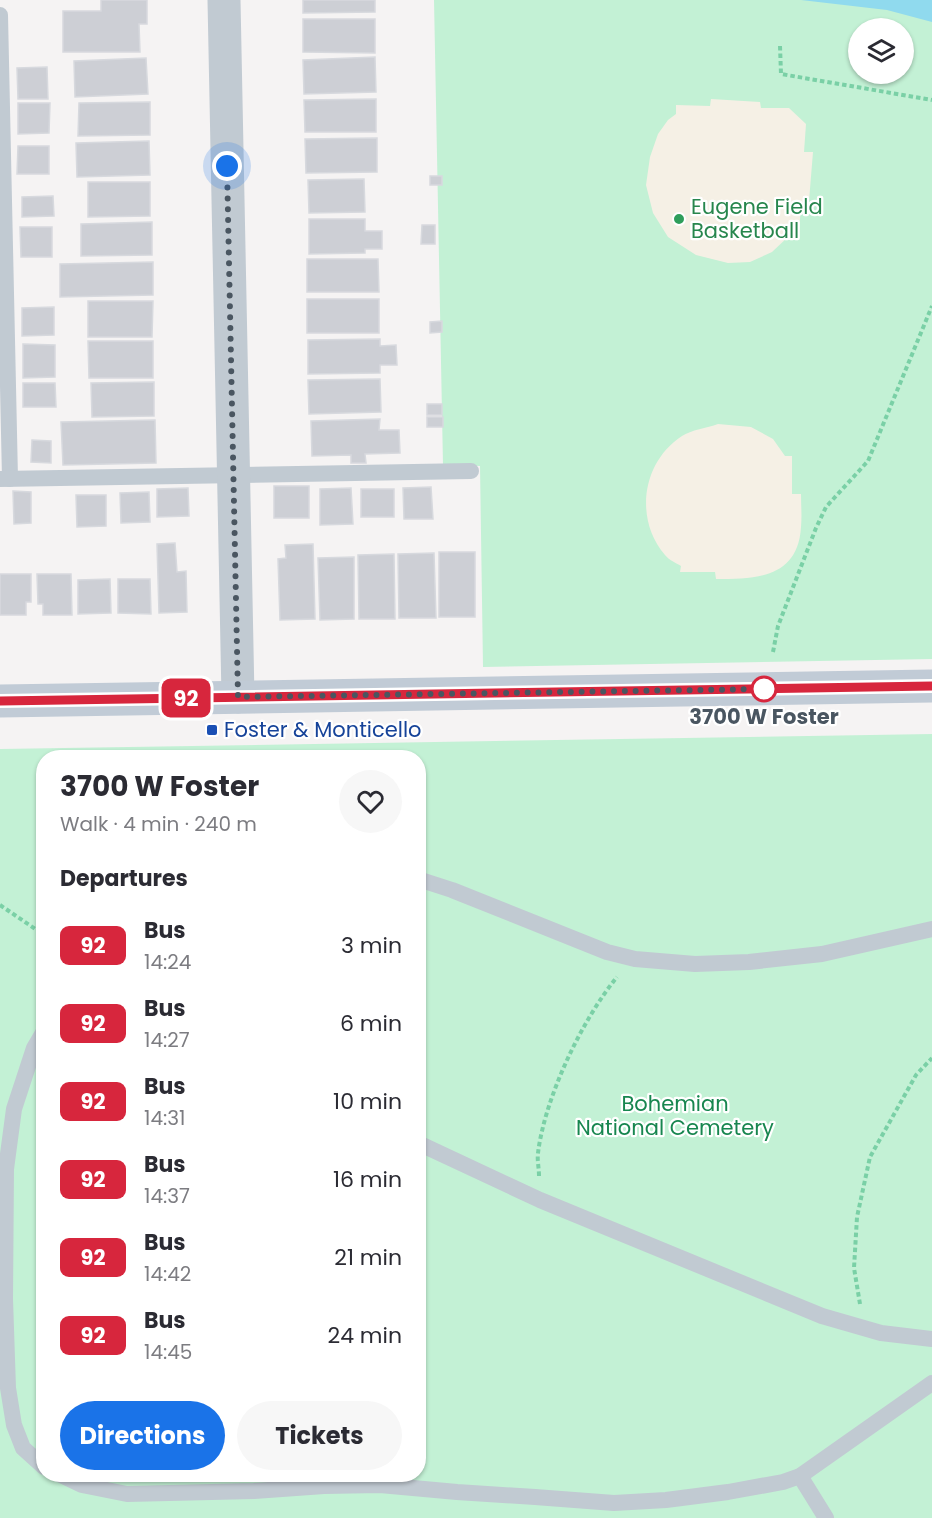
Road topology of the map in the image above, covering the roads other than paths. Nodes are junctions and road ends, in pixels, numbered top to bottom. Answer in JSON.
{"nodes":[{"id":1,"x":224,"y":0,"type":"edge"},
{"id":2,"x":0,"y":15,"type":"edge"},
{"id":3,"x":471,"y":471,"type":"dead end"},
{"id":4,"x":234,"y":475,"type":"junction"},
{"id":5,"x":5,"y":479,"type":"edge"},
{"id":6,"x":932,"y":687,"type":"edge"},
{"id":7,"x":238,"y":697,"type":"junction"},
{"id":8,"x":0,"y":701,"type":"edge"},
{"id":9,"x":426,"y":882,"type":"edge"},
{"id":10,"x":932,"y":929,"type":"edge"},
{"id":11,"x":36,"y":1045,"type":"edge"},
{"id":12,"x":426,"y":1147,"type":"edge"},
{"id":13,"x":932,"y":1339,"type":"edge"},
{"id":14,"x":932,"y":1383,"type":"edge"},
{"id":15,"x":36,"y":1460,"type":"edge"},
{"id":16,"x":76,"y":1482,"type":"edge"},
{"id":17,"x":804,"y":1483,"type":"junction"},
{"id":18,"x":809,"y":1518,"type":"edge"},
{"id":19,"x":826,"y":1518,"type":"edge"}],
"edges":[{"from":1,"to":4,"type":"street"},
{"from":2,"to":5,"type":"lane"},
{"from":3,"to":4,"type":"lane"},
{"from":4,"to":5,"type":"lane"},
{"from":4,"to":7,"type":"street"},
{"from":6,"to":7,"type":"main road"},
{"from":7,"to":8,"type":"main road"},
{"from":9,"to":10,"type":"lane"},
{"from":11,"to":15,"type":"lane"},
{"from":12,"to":13,"type":"lane"},
{"from":14,"to":17,"type":"lane"},
{"from":16,"to":17,"type":"lane"},
{"from":17,"to":18,"type":"lane"},
{"from":17,"to":19,"type":"lane"}]}
